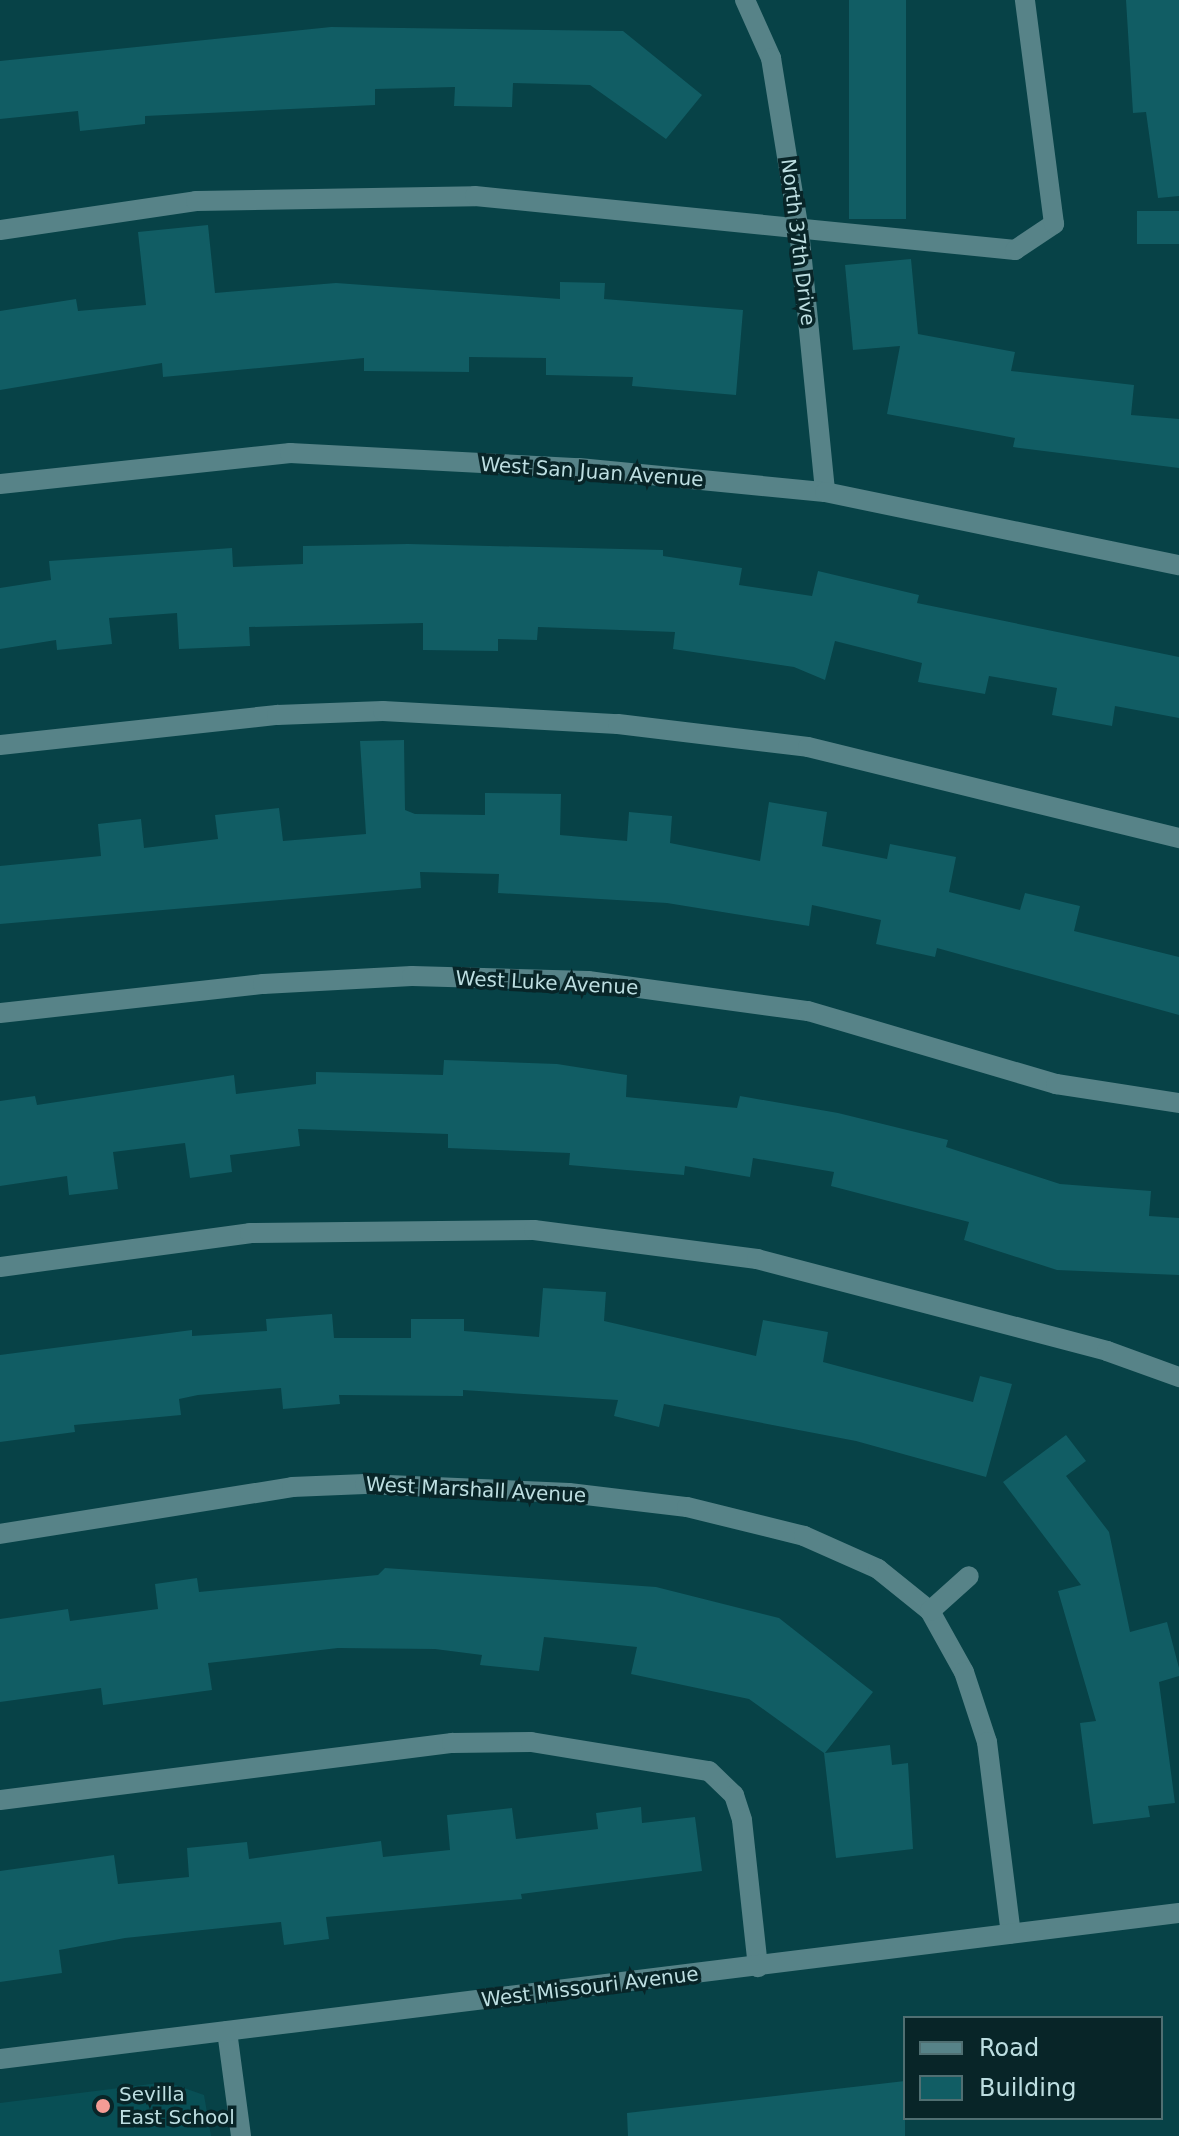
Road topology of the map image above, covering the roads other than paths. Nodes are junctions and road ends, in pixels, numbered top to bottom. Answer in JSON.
{"nodes":[{"id":1,"x":745,"y":0,"type":"edge"},
{"id":2,"x":1025,"y":0,"type":"edge"},
{"id":3,"x":0,"y":230,"type":"edge"},
{"id":4,"x":799,"y":230,"type":"junction"},
{"id":5,"x":0,"y":484,"type":"edge"},
{"id":6,"x":825,"y":492,"type":"junction"},
{"id":7,"x":1179,"y":565,"type":"edge"},
{"id":8,"x":0,"y":745,"type":"edge"},
{"id":9,"x":1179,"y":838,"type":"edge"},
{"id":10,"x":0,"y":1013,"type":"edge"},
{"id":11,"x":1179,"y":1103,"type":"edge"},
{"id":12,"x":0,"y":1267,"type":"edge"},
{"id":13,"x":1179,"y":1377,"type":"edge"},
{"id":14,"x":0,"y":1534,"type":"edge"},
{"id":15,"x":969,"y":1576,"type":"dead end"},
{"id":16,"x":930,"y":1611,"type":"junction"},
{"id":17,"x":0,"y":1800,"type":"edge"},
{"id":18,"x":1179,"y":1913,"type":"edge"},
{"id":19,"x":1011,"y":1934,"type":"junction"},
{"id":20,"x":758,"y":1967,"type":"junction"},
{"id":21,"x":227,"y":2031,"type":"junction"},
{"id":22,"x":0,"y":2059,"type":"edge"},
{"id":23,"x":241,"y":2136,"type":"edge"}],
"edges":[{"from":1,"to":4,"type":"street","name":"North 37th Drive"},
{"from":2,"to":4,"type":"street"},
{"from":3,"to":4,"type":"street"},
{"from":4,"to":6,"type":"street","name":"North 37th Drive"},
{"from":5,"to":6,"type":"street","name":"West San Juan Avenue"},
{"from":6,"to":7,"type":"street","name":"West San Juan Avenue"},
{"from":8,"to":9,"type":"street"},
{"from":10,"to":11,"type":"street","name":"West Luke Avenue"},
{"from":12,"to":13,"type":"street"},
{"from":14,"to":16,"type":"street","name":"West Marshall Avenue"},
{"from":15,"to":16,"type":"street"},
{"from":16,"to":19,"type":"street","name":"West Marshall Avenue"},
{"from":17,"to":20,"type":"street"},
{"from":18,"to":19,"type":"street","name":"West Missouri Avenue"},
{"from":19,"to":20,"type":"street","name":"West Missouri Avenue"},
{"from":20,"to":21,"type":"street","name":"West Missouri Avenue"},
{"from":21,"to":22,"type":"street","name":"West Missouri Avenue"},
{"from":21,"to":23,"type":"street"}]}
